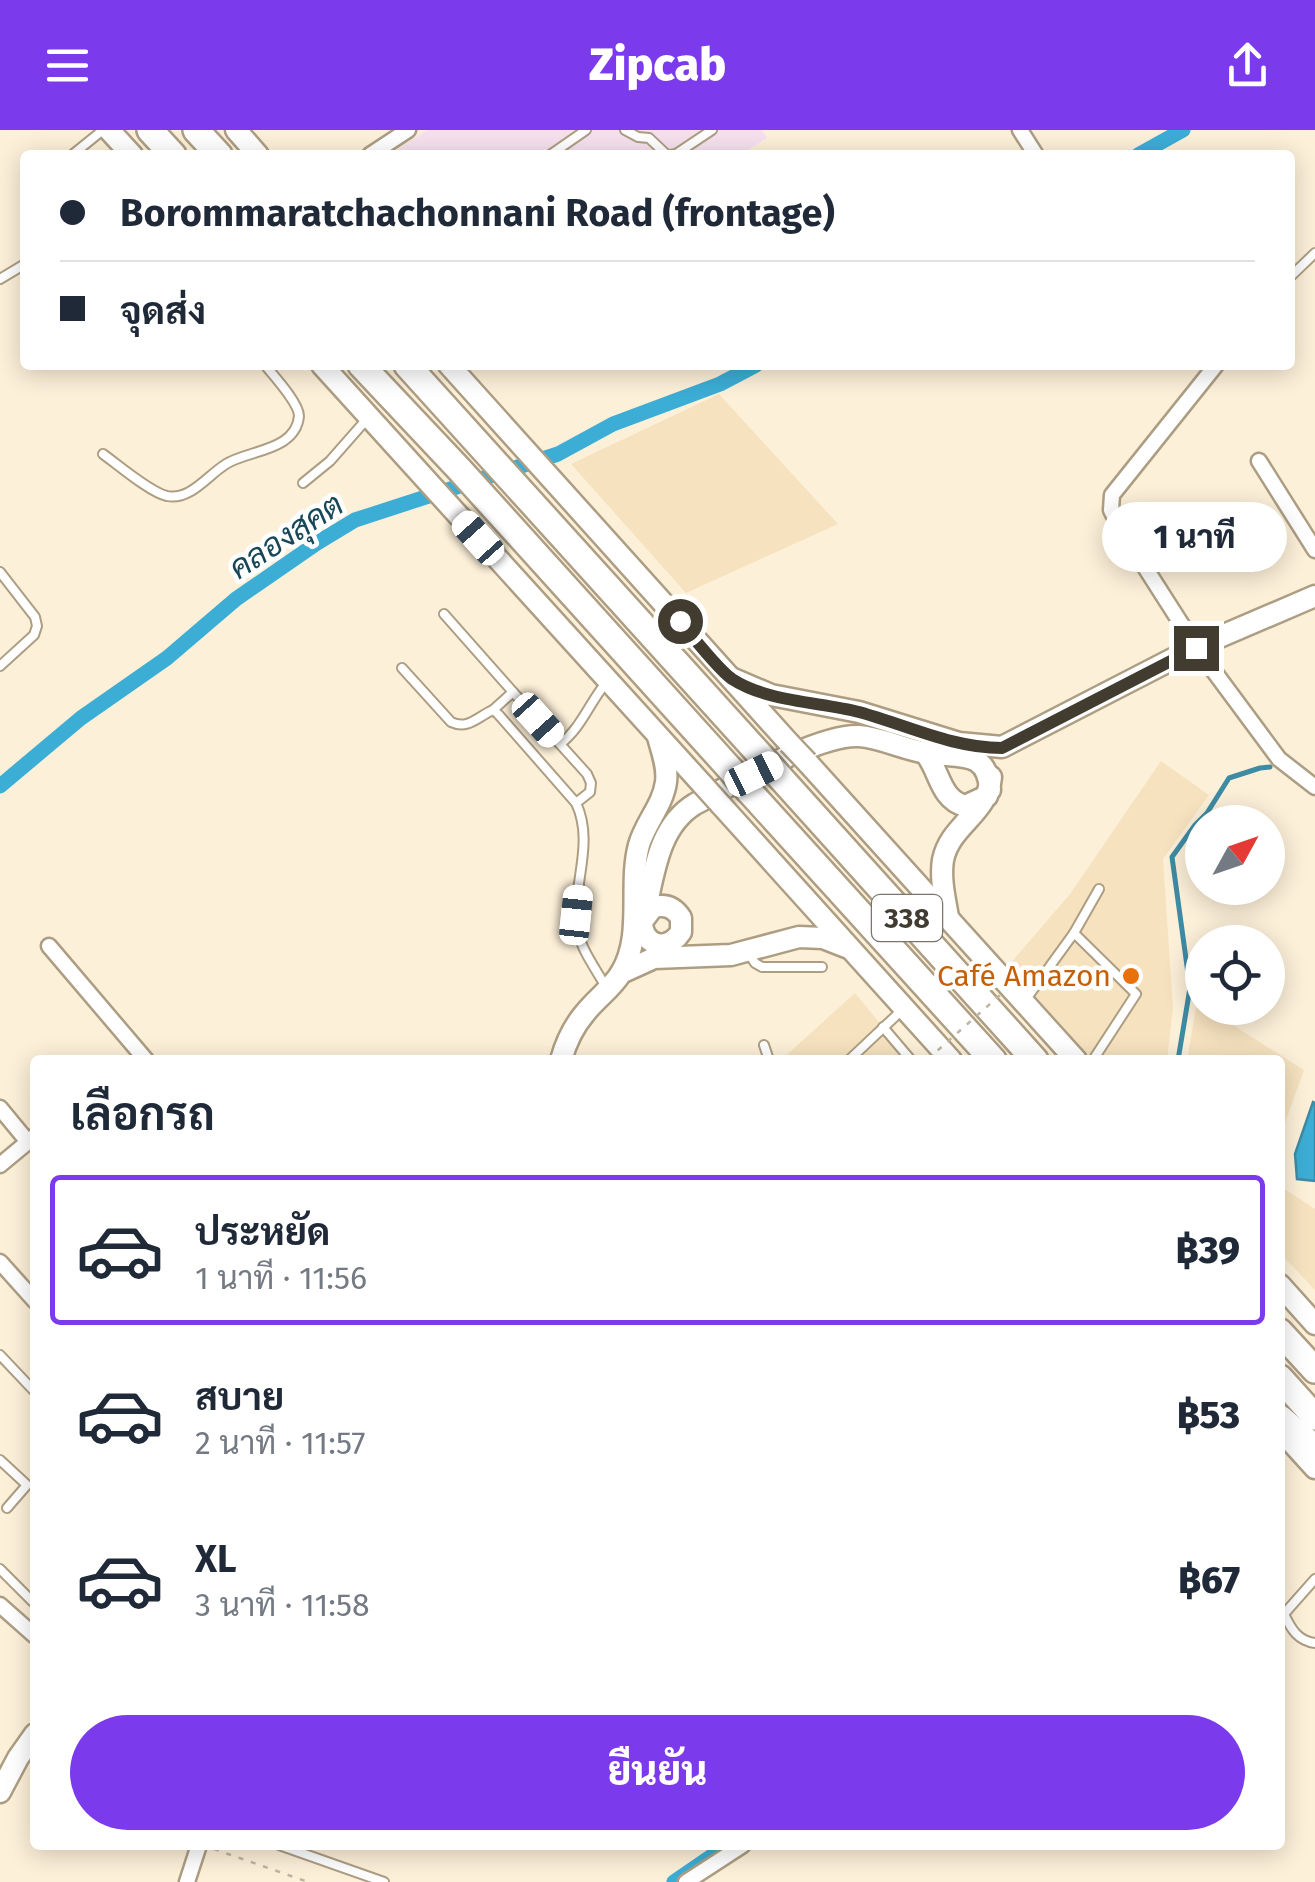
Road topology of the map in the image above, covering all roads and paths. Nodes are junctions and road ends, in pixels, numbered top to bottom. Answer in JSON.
{"nodes":[{"id":1,"x":106,"y":130,"type":"edge"},
{"id":2,"x":150,"y":130,"type":"edge"},
{"id":3,"x":196,"y":130,"type":"edge"},
{"id":4,"x":236,"y":130,"type":"edge"},
{"id":5,"x":408,"y":130,"type":"edge"},
{"id":6,"x":586,"y":130,"type":"edge"},
{"id":7,"x":625,"y":130,"type":"edge"},
{"id":8,"x":712,"y":130,"type":"edge"},
{"id":9,"x":79,"y":150,"type":"edge"},
{"id":10,"x":127,"y":150,"type":"edge"},
{"id":11,"x":168,"y":150,"type":"edge"},
{"id":12,"x":214,"y":150,"type":"edge"},
{"id":13,"x":254,"y":150,"type":"edge"},
{"id":14,"x":378,"y":150,"type":"edge"},
{"id":15,"x":557,"y":150,"type":"edge"},
{"id":16,"x":663,"y":150,"type":"edge"},
{"id":17,"x":682,"y":150,"type":"edge"},
{"id":18,"x":1315,"y":253,"type":"edge"},
{"id":19,"x":1295,"y":272,"type":"edge"},
{"id":20,"x":269,"y":370,"type":"edge"},
{"id":21,"x":327,"y":370,"type":"edge"},
{"id":22,"x":366,"y":370,"type":"edge"},
{"id":23,"x":412,"y":370,"type":"edge"},
{"id":24,"x":454,"y":370,"type":"edge"},
{"id":25,"x":1212,"y":370,"type":"edge"},
{"id":26,"x":369,"y":417,"type":"junction"},
{"id":27,"x":103,"y":454,"type":"dead end"},
{"id":28,"x":1259,"y":461,"type":"dead end"},
{"id":29,"x":303,"y":483,"type":"dead end"},
{"id":30,"x":1315,"y":550,"type":"edge"},
{"id":31,"x":0,"y":572,"type":"edge"},
{"id":32,"x":1315,"y":596,"type":"edge"},
{"id":33,"x":444,"y":614,"type":"dead end"},
{"id":34,"x":1196,"y":648,"type":"junction"},
{"id":35,"x":0,"y":666,"type":"edge"},
{"id":36,"x":402,"y":668,"type":"dead end"},
{"id":37,"x":731,"y":678,"type":"junction"},
{"id":38,"x":608,"y":680,"type":"junction"},
{"id":39,"x":513,"y":692,"type":"junction"},
{"id":40,"x":492,"y":710,"type":"junction"},
{"id":41,"x":658,"y":735,"type":"junction"},
{"id":42,"x":560,"y":744,"type":"junction"},
{"id":43,"x":958,"y":744,"type":"junction"},
{"id":44,"x":1002,"y":748,"type":"junction"},
{"id":45,"x":926,"y":754,"type":"junction"},
{"id":46,"x":989,"y":787,"type":"junction"},
{"id":47,"x":1315,"y":787,"type":"edge"},
{"id":48,"x":576,"y":803,"type":"junction"},
{"id":49,"x":633,"y":882,"type":"junction"},
{"id":50,"x":1099,"y":889,"type":"dead end"},
{"id":51,"x":643,"y":919,"type":"junction"},
{"id":52,"x":949,"y":919,"type":"junction"},
{"id":53,"x":1074,"y":933,"type":"junction"},
{"id":54,"x":666,"y":945,"type":"junction"},
{"id":55,"x":50,"y":946,"type":"dead end"},
{"id":56,"x":631,"y":948,"type":"junction"},
{"id":57,"x":853,"y":951,"type":"junction"},
{"id":58,"x":748,"y":952,"type":"junction"},
{"id":59,"x":690,"y":955,"type":"junction"},
{"id":60,"x":822,"y":967,"type":"dead end"},
{"id":61,"x":1026,"y":972,"type":"dead end"},
{"id":62,"x":614,"y":981,"type":"junction"},
{"id":63,"x":1024,"y":1002,"type":"junction"},
{"id":64,"x":905,"y":1008,"type":"junction"},
{"id":65,"x":884,"y":1027,"type":"junction"},
{"id":66,"x":764,"y":1045,"type":"dead end"},
{"id":67,"x":142,"y":1055,"type":"edge"},
{"id":68,"x":563,"y":1055,"type":"edge"},
{"id":69,"x":767,"y":1055,"type":"edge"},
{"id":70,"x":854,"y":1055,"type":"edge"},
{"id":71,"x":908,"y":1055,"type":"edge"},
{"id":72,"x":934,"y":1055,"type":"edge"},
{"id":73,"x":947,"y":1055,"type":"edge"},
{"id":74,"x":988,"y":1055,"type":"edge"},
{"id":75,"x":1030,"y":1055,"type":"edge"},
{"id":76,"x":1072,"y":1055,"type":"edge"},
{"id":77,"x":1096,"y":1055,"type":"edge"},
{"id":78,"x":0,"y":1108,"type":"edge"},
{"id":79,"x":30,"y":1137,"type":"edge"},
{"id":80,"x":30,"y":1141,"type":"edge"},
{"id":81,"x":0,"y":1166,"type":"edge"},
{"id":82,"x":0,"y":1262,"type":"edge"},
{"id":83,"x":1285,"y":1291,"type":"edge"},
{"id":84,"x":30,"y":1295,"type":"edge"},
{"id":85,"x":1315,"y":1324,"type":"edge"},
{"id":86,"x":1285,"y":1332,"type":"edge"},
{"id":87,"x":1285,"y":1334,"type":"edge"},
{"id":88,"x":0,"y":1354,"type":"edge"},
{"id":89,"x":1315,"y":1357,"type":"edge"},
{"id":90,"x":1315,"y":1370,"type":"edge"},
{"id":91,"x":1285,"y":1384,"type":"edge"},
{"id":92,"x":30,"y":1387,"type":"edge"},
{"id":93,"x":1315,"y":1418,"type":"edge"},
{"id":94,"x":1285,"y":1435,"type":"edge"},
{"id":95,"x":1285,"y":1437,"type":"edge"},
{"id":96,"x":1315,"y":1448,"type":"edge"},
{"id":97,"x":0,"y":1460,"type":"edge"},
{"id":98,"x":1315,"y":1468,"type":"edge"},
{"id":99,"x":6,"y":1508,"type":"dead end"},
{"id":100,"x":0,"y":1569,"type":"edge"},
{"id":101,"x":1315,"y":1579,"type":"edge"},
{"id":102,"x":30,"y":1599,"type":"edge"},
{"id":103,"x":0,"y":1605,"type":"edge"},
{"id":104,"x":1285,"y":1613,"type":"edge"},
{"id":105,"x":1285,"y":1616,"type":"edge"},
{"id":106,"x":30,"y":1632,"type":"edge"},
{"id":107,"x":1315,"y":1643,"type":"edge"},
{"id":108,"x":30,"y":1741,"type":"edge"},
{"id":109,"x":0,"y":1792,"type":"edge"},
{"id":110,"x":199,"y":1850,"type":"edge"},
{"id":111,"x":215,"y":1850,"type":"edge"},
{"id":112,"x":293,"y":1850,"type":"edge"},
{"id":113,"x":735,"y":1850,"type":"edge"},
{"id":114,"x":187,"y":1882,"type":"edge"},
{"id":115,"x":308,"y":1882,"type":"edge"},
{"id":116,"x":384,"y":1882,"type":"edge"},
{"id":117,"x":686,"y":1882,"type":"edge"}],
"edges":[{"from":1,"to":9,"type":"lane"},
{"from":1,"to":10,"type":"street"},
{"from":2,"to":11,"type":"highway"},
{"from":3,"to":12,"type":"highway"},
{"from":4,"to":13,"type":"street"},
{"from":5,"to":14,"type":"street"},
{"from":6,"to":15,"type":"lane"},
{"from":7,"to":16,"type":"lane"},
{"from":8,"to":17,"type":"lane"},
{"from":18,"to":19,"type":"lane"},
{"from":20,"to":27,"type":"lane"},
{"from":21,"to":26,"type":"street","number":"338"},
{"from":22,"to":74,"type":"highway","number":"338","bridge":true},
{"from":23,"to":75,"type":"highway","number":"338","bridge":true},
{"from":24,"to":37,"type":"street","number":"338"},
{"from":25,"to":34,"type":"street"},
{"from":26,"to":29,"type":"lane"},
{"from":26,"to":38,"type":"street","number":"338"},
{"from":28,"to":30,"type":"street"},
{"from":31,"to":35,"type":"lane"},
{"from":32,"to":34,"type":"street"},
{"from":33,"to":39,"type":"lane"},
{"from":34,"to":44,"type":"street"},
{"from":34,"to":47,"type":"street"},
{"from":36,"to":40,"type":"lane"},
{"from":37,"to":43,"type":"street"},
{"from":37,"to":52,"type":"street","number":"338","bridge":true},
{"from":38,"to":41,"type":"street","number":"338"},
{"from":38,"to":42,"type":"lane"},
{"from":39,"to":40,"type":"lane"},
{"from":39,"to":42,"type":"lane"},
{"from":40,"to":48,"type":"lane"},
{"from":41,"to":49,"type":"street"},
{"from":41,"to":57,"type":"street","number":"338","bridge":true},
{"from":42,"to":48,"type":"lane"},
{"from":43,"to":44,"type":"street"},
{"from":43,"to":46,"type":"street"},
{"from":44,"to":46,"type":"street"},
{"from":45,"to":46,"type":"street"},
{"from":45,"to":46,"type":"street"},
{"from":45,"to":51,"type":"street"},
{"from":46,"to":52,"type":"street"},
{"from":48,"to":62,"type":"lane"},
{"from":49,"to":51,"type":"street"},
{"from":49,"to":56,"type":"street"},
{"from":50,"to":53,"type":"lane"},
{"from":51,"to":54,"type":"street"},
{"from":51,"to":54,"type":"street"},
{"from":51,"to":56,"type":"street"},
{"from":52,"to":63,"type":"street","number":"338"},
{"from":53,"to":63,"type":"lane"},
{"from":53,"to":77,"type":"lane"},
{"from":54,"to":59,"type":"street"},
{"from":55,"to":67,"type":"street"},
{"from":56,"to":62,"type":"street"},
{"from":57,"to":58,"type":"street"},
{"from":57,"to":64,"type":"street","number":"338"},
{"from":58,"to":59,"type":"street"},
{"from":58,"to":60,"type":"lane"},
{"from":59,"to":62,"type":"street"},
{"from":61,"to":72,"type":"path","bridge":true},
{"from":62,"to":68,"type":"street"},
{"from":63,"to":76,"type":"street","number":"338"},
{"from":64,"to":65,"type":"lane"},
{"from":64,"to":73,"type":"street","number":"338"},
{"from":65,"to":70,"type":"lane"},
{"from":65,"to":71,"type":"lane"},
{"from":66,"to":69,"type":"lane"},
{"from":78,"to":79,"type":"street"},
{"from":80,"to":81,"type":"street"},
{"from":82,"to":84,"type":"street"},
{"from":83,"to":85,"type":"street"},
{"from":86,"to":89,"type":"highway"},
{"from":87,"to":90,"type":"highway"},
{"from":88,"to":92,"type":"lane"},
{"from":91,"to":93,"type":"highway"},
{"from":94,"to":96,"type":"highway"},
{"from":95,"to":98,"type":"street"},
{"from":97,"to":99,"type":"lane"},
{"from":100,"to":102,"type":"lane"},
{"from":101,"to":104,"type":"lane"},
{"from":103,"to":106,"type":"street"},
{"from":105,"to":107,"type":"lane"},
{"from":108,"to":109,"type":"street"},
{"from":110,"to":114,"type":"street"},
{"from":111,"to":115,"type":"path"},
{"from":112,"to":116,"type":"lane"},
{"from":113,"to":117,"type":"street"}]}
